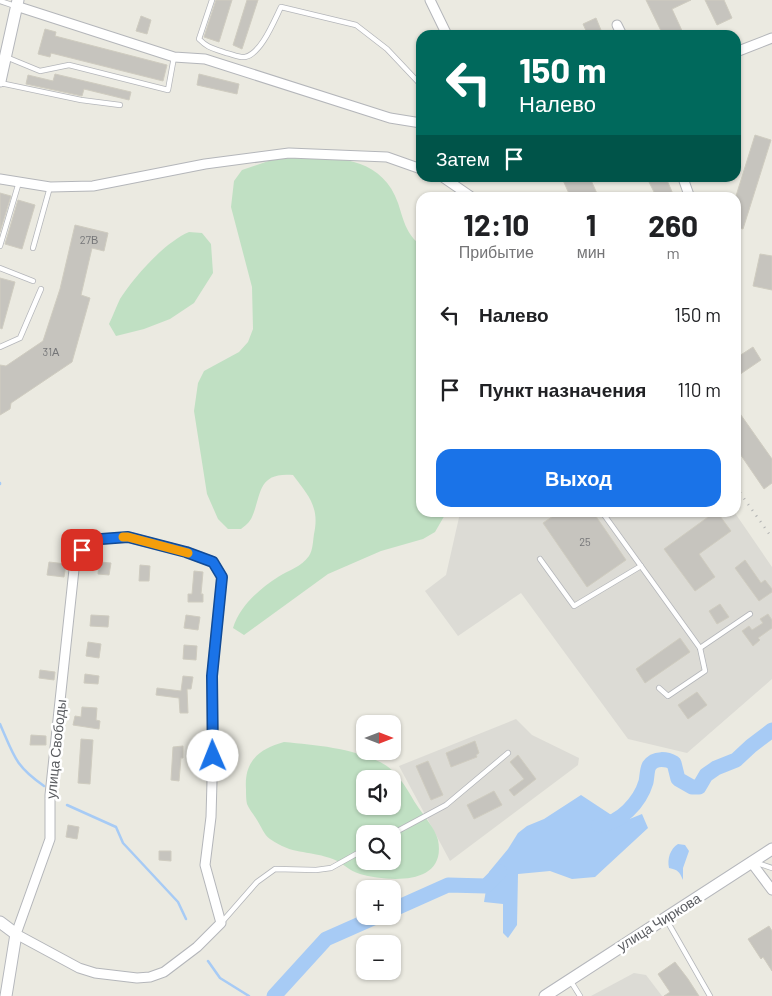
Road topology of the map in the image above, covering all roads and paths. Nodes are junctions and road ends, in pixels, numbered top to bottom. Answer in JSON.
{"nodes":[{"id":1,"x":212,"y":0,"type":"edge"},
{"id":2,"x":430,"y":0,"type":"edge"},
{"id":3,"x":0,"y":1,"type":"edge"},
{"id":4,"x":17,"y":3,"type":"edge"},
{"id":5,"x":617,"y":25,"type":"dead end"},
{"id":6,"x":445,"y":30,"type":"edge"},
{"id":7,"x":620,"y":30,"type":"edge"},
{"id":8,"x":772,"y":38,"type":"edge"},
{"id":9,"x":208,"y":48,"type":"junction"},
{"id":10,"x":741,"y":50,"type":"edge"},
{"id":11,"x":5,"y":57,"type":"junction"},
{"id":12,"x":174,"y":57,"type":"junction"},
{"id":13,"x":205,"y":59,"type":"junction"},
{"id":14,"x":416,"y":79,"type":"edge"},
{"id":15,"x":0,"y":82,"type":"edge"},
{"id":16,"x":120,"y":105,"type":"dead end"},
{"id":17,"x":416,"y":122,"type":"edge"},
{"id":18,"x":416,"y":167,"type":"edge"},
{"id":19,"x":0,"y":179,"type":"edge"},
{"id":20,"x":19,"y":182,"type":"junction"},
{"id":21,"x":450,"y":182,"type":"edge"},
{"id":22,"x":50,"y":187,"type":"junction"},
{"id":23,"x":464,"y":192,"type":"edge"},
{"id":24,"x":0,"y":246,"type":"edge"},
{"id":25,"x":33,"y":248,"type":"dead end"},
{"id":26,"x":0,"y":268,"type":"edge"},
{"id":27,"x":33,"y":281,"type":"dead end"},
{"id":28,"x":41,"y":289,"type":"dead end"},
{"id":29,"x":0,"y":348,"type":"edge"},
{"id":30,"x":606,"y":517,"type":"edge"},
{"id":31,"x":540,"y":559,"type":"dead end"},
{"id":32,"x":641,"y":566,"type":"junction"},
{"id":33,"x":750,"y":614,"type":"dead end"},
{"id":34,"x":700,"y":648,"type":"junction"},
{"id":35,"x":659,"y":688,"type":"dead end"},
{"id":36,"x":508,"y":753,"type":"dead end"},
{"id":37,"x":401,"y":829,"type":"edge"},
{"id":38,"x":772,"y":849,"type":"edge"},
{"id":39,"x":356,"y":854,"type":"edge"},
{"id":40,"x":751,"y":862,"type":"junction"},
{"id":41,"x":772,"y":868,"type":"edge"},
{"id":42,"x":772,"y":890,"type":"edge"},
{"id":43,"x":665,"y":918,"type":"junction"},
{"id":44,"x":0,"y":922,"type":"edge"},
{"id":45,"x":221,"y":923,"type":"junction"},
{"id":46,"x":16,"y":934,"type":"junction"},
{"id":47,"x":569,"y":979,"type":"junction"},
{"id":48,"x":6,"y":996,"type":"edge"},
{"id":49,"x":545,"y":996,"type":"edge"},
{"id":50,"x":580,"y":996,"type":"edge"},
{"id":51,"x":710,"y":996,"type":"edge"}],
"edges":[{"from":1,"to":9,"type":"lane"},
{"from":2,"to":6,"type":"street"},
{"from":3,"to":4,"type":"lane"},
{"from":4,"to":11,"type":"main road"},
{"from":4,"to":12,"type":"street"},
{"from":5,"to":7,"type":"street"},
{"from":8,"to":10,"type":"street"},
{"from":9,"to":13,"type":"lane"},
{"from":9,"to":14,"type":"lane"},
{"from":11,"to":12,"type":"lane"},
{"from":11,"to":15,"type":"main road"},
{"from":12,"to":13,"type":"street"},
{"from":13,"to":17,"type":"street"},
{"from":15,"to":16,"type":"lane"},
{"from":18,"to":22,"type":"street"},
{"from":19,"to":20,"type":"street"},
{"from":20,"to":22,"type":"street"},
{"from":20,"to":24,"type":"lane"},
{"from":21,"to":23,"type":"street"},
{"from":22,"to":25,"type":"lane"},
{"from":26,"to":27,"type":"lane"},
{"from":28,"to":29,"type":"lane"},
{"from":30,"to":32,"type":"lane"},
{"from":31,"to":32,"type":"lane"},
{"from":32,"to":34,"type":"lane"},
{"from":33,"to":34,"type":"lane"},
{"from":34,"to":35,"type":"lane"},
{"from":36,"to":37,"type":"lane"},
{"from":38,"to":40,"type":"main road","name":"улица Чиркова"},
{"from":39,"to":45,"type":"lane"},
{"from":40,"to":41,"type":"lane"},
{"from":40,"to":42,"type":"street"},
{"from":40,"to":43,"type":"main road","name":"улица Чиркова"},
{"from":43,"to":47,"type":"main road","name":"улица Чиркова"},
{"from":43,"to":51,"type":"lane"},
{"from":44,"to":46,"type":"main road"},
{"from":45,"to":46,"type":"street"},
{"from":45,"to":46,"type":"street","name":"улица Свободы"},
{"from":46,"to":48,"type":"main road"},
{"from":47,"to":49,"type":"main road","name":"улица Чиркова"},
{"from":47,"to":50,"type":"lane"}]}
